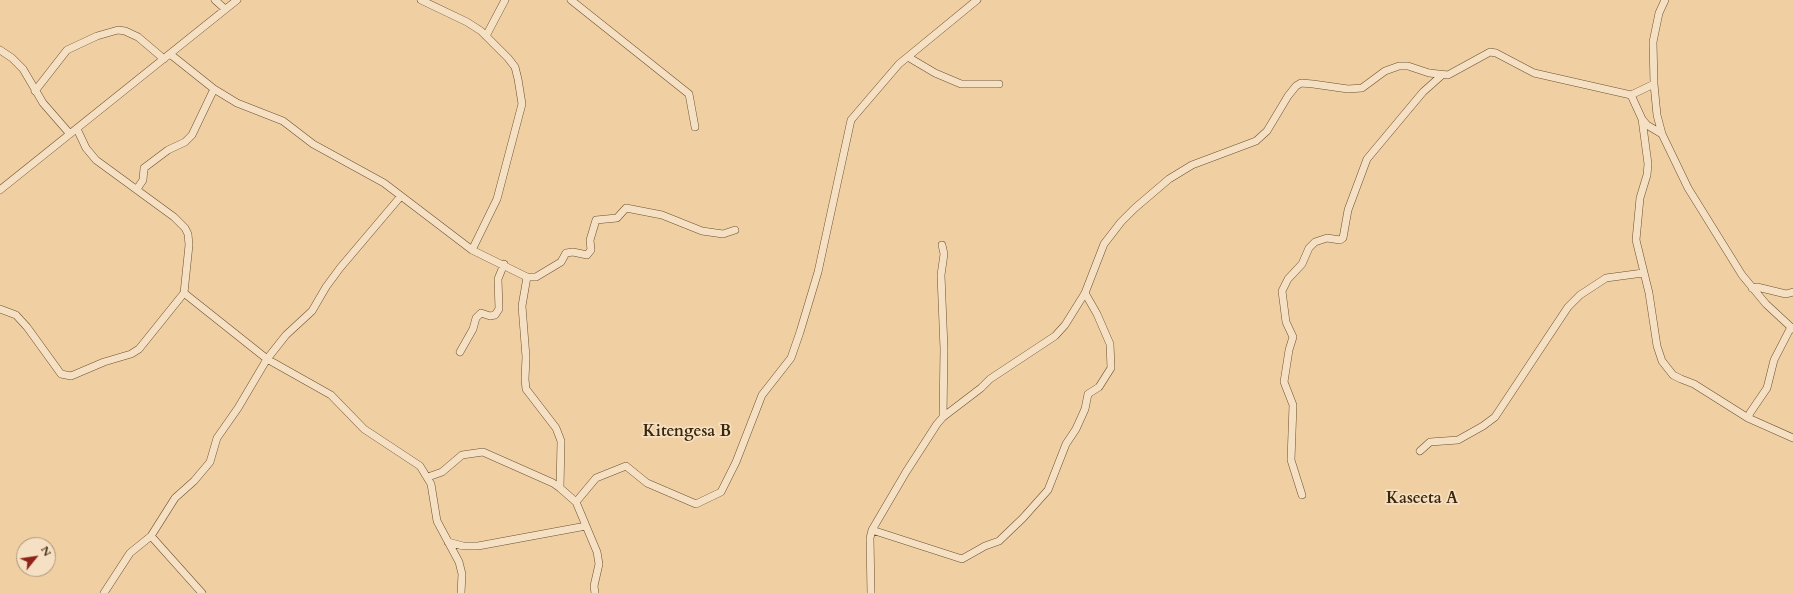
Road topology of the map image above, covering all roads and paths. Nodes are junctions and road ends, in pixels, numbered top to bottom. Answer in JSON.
{"nodes":[{"id":1,"x":215,"y":0,"type":"edge"},
{"id":2,"x":237,"y":0,"type":"edge"},
{"id":3,"x":421,"y":0,"type":"edge"},
{"id":4,"x":505,"y":0,"type":"edge"},
{"id":5,"x":571,"y":0,"type":"edge"},
{"id":6,"x":977,"y":0,"type":"edge"},
{"id":7,"x":1665,"y":0,"type":"edge"},
{"id":8,"x":225,"y":9,"type":"junction"},
{"id":9,"x":486,"y":36,"type":"junction"},
{"id":10,"x":0,"y":50,"type":"edge"},
{"id":11,"x":167,"y":57,"type":"junction"},
{"id":12,"x":908,"y":57,"type":"junction"},
{"id":13,"x":1441,"y":76,"type":"junction"},
{"id":14,"x":999,"y":84,"type":"dead end"},
{"id":15,"x":1654,"y":84,"type":"junction"},
{"id":16,"x":214,"y":89,"type":"junction"},
{"id":17,"x":35,"y":91,"type":"junction"},
{"id":18,"x":1631,"y":95,"type":"junction"},
{"id":19,"x":1642,"y":119,"type":"junction"},
{"id":20,"x":695,"y":127,"type":"dead end"},
{"id":21,"x":77,"y":129,"type":"junction"},
{"id":22,"x":70,"y":134,"type":"junction"},
{"id":23,"x":1662,"y":134,"type":"junction"},
{"id":24,"x":136,"y":189,"type":"junction"},
{"id":25,"x":0,"y":190,"type":"edge"},
{"id":26,"x":401,"y":196,"type":"junction"},
{"id":27,"x":735,"y":230,"type":"dead end"},
{"id":28,"x":942,"y":246,"type":"dead end"},
{"id":29,"x":472,"y":250,"type":"junction"},
{"id":30,"x":504,"y":264,"type":"junction"},
{"id":31,"x":1643,"y":273,"type":"junction"},
{"id":32,"x":527,"y":277,"type":"junction"},
{"id":33,"x":1752,"y":288,"type":"junction"},
{"id":34,"x":1793,"y":292,"type":"edge"},
{"id":35,"x":184,"y":293,"type":"junction"},
{"id":36,"x":1085,"y":293,"type":"junction"},
{"id":37,"x":0,"y":309,"type":"edge"},
{"id":38,"x":1792,"y":328,"type":"edge"},
{"id":39,"x":460,"y":352,"type":"dead end"},
{"id":40,"x":267,"y":358,"type":"junction"},
{"id":41,"x":943,"y":417,"type":"junction"},
{"id":42,"x":1748,"y":418,"type":"junction"},
{"id":43,"x":1793,"y":438,"type":"edge"},
{"id":44,"x":1420,"y":451,"type":"dead end"},
{"id":45,"x":428,"y":477,"type":"junction"},
{"id":46,"x":560,"y":488,"type":"junction"},
{"id":47,"x":1302,"y":494,"type":"dead end"},
{"id":48,"x":576,"y":502,"type":"junction"},
{"id":49,"x":586,"y":526,"type":"junction"},
{"id":50,"x":872,"y":530,"type":"junction"},
{"id":51,"x":151,"y":536,"type":"junction"},
{"id":52,"x":448,"y":542,"type":"junction"},
{"id":53,"x":104,"y":593,"type":"edge"},
{"id":54,"x":202,"y":593,"type":"edge"},
{"id":55,"x":461,"y":593,"type":"edge"},
{"id":56,"x":595,"y":593,"type":"edge"},
{"id":57,"x":871,"y":593,"type":"edge"}],
"edges":[{"from":1,"to":8,"type":"street"},
{"from":2,"to":8,"type":"street"},
{"from":3,"to":9,"type":"street"},
{"from":4,"to":9,"type":"street"},
{"from":5,"to":20,"type":"street"},
{"from":6,"to":12,"type":"street"},
{"from":7,"to":15,"type":"street"},
{"from":8,"to":11,"type":"street"},
{"from":9,"to":29,"type":"street"},
{"from":10,"to":17,"type":"street"},
{"from":11,"to":16,"type":"street"},
{"from":11,"to":17,"type":"street"},
{"from":11,"to":21,"type":"street"},
{"from":12,"to":14,"type":"street"},
{"from":12,"to":48,"type":"street"},
{"from":13,"to":18,"type":"street"},
{"from":13,"to":36,"type":"street"},
{"from":13,"to":47,"type":"street"},
{"from":15,"to":18,"type":"street"},
{"from":15,"to":23,"type":"street"},
{"from":16,"to":24,"type":"street"},
{"from":16,"to":26,"type":"street"},
{"from":17,"to":22,"type":"street"},
{"from":18,"to":19,"type":"street"},
{"from":19,"to":23,"type":"street"},
{"from":19,"to":31,"type":"street"},
{"from":21,"to":22,"type":"street"},
{"from":21,"to":24,"type":"street"},
{"from":22,"to":25,"type":"street"},
{"from":23,"to":33,"type":"street"},
{"from":24,"to":35,"type":"street"},
{"from":26,"to":29,"type":"street"},
{"from":26,"to":40,"type":"street"},
{"from":27,"to":32,"type":"street"},
{"from":28,"to":41,"type":"street"},
{"from":29,"to":30,"type":"street"},
{"from":30,"to":32,"type":"street"},
{"from":30,"to":39,"type":"street"},
{"from":31,"to":42,"type":"street"},
{"from":31,"to":44,"type":"street"},
{"from":32,"to":46,"type":"street"},
{"from":33,"to":34,"type":"street"},
{"from":33,"to":38,"type":"street"},
{"from":35,"to":37,"type":"street"},
{"from":35,"to":40,"type":"street"},
{"from":36,"to":41,"type":"street"},
{"from":36,"to":50,"type":"street"},
{"from":38,"to":42,"type":"street"},
{"from":40,"to":45,"type":"street"},
{"from":40,"to":51,"type":"street"},
{"from":41,"to":50,"type":"street"},
{"from":42,"to":43,"type":"street"},
{"from":45,"to":46,"type":"street"},
{"from":45,"to":52,"type":"street"},
{"from":46,"to":48,"type":"street"},
{"from":48,"to":49,"type":"street"},
{"from":49,"to":52,"type":"street"},
{"from":49,"to":56,"type":"street"},
{"from":50,"to":57,"type":"street"},
{"from":51,"to":53,"type":"street"},
{"from":51,"to":54,"type":"street"},
{"from":52,"to":55,"type":"street"}]}
